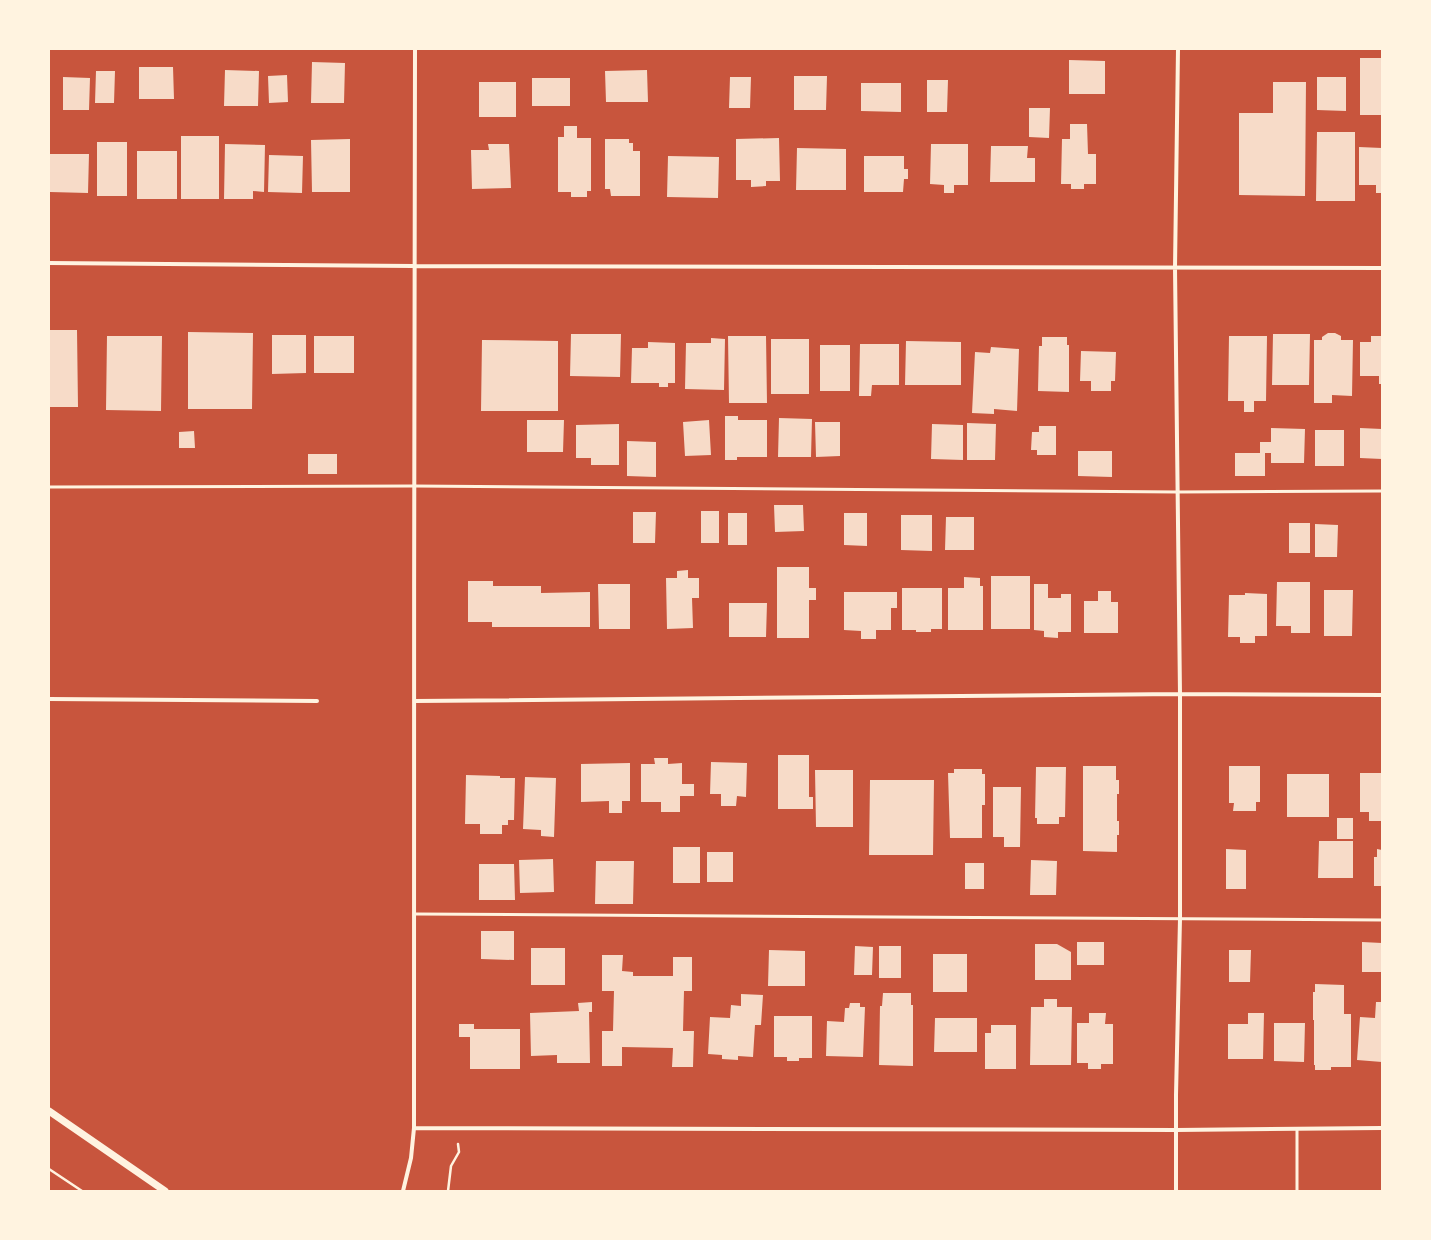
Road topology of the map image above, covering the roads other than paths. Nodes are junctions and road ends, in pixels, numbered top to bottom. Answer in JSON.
{"nodes":[{"id":1,"x":415,"y":49,"type":"edge"},
{"id":2,"x":1178,"y":49,"type":"edge"},
{"id":3,"x":49,"y":263,"type":"edge"},
{"id":4,"x":413,"y":266,"type":"junction"},
{"id":5,"x":1175,"y":268,"type":"junction"},
{"id":6,"x":1382,"y":268,"type":"edge"},
{"id":7,"x":414,"y":486,"type":"junction"},
{"id":8,"x":49,"y":487,"type":"edge"},
{"id":9,"x":1382,"y":491,"type":"edge"},
{"id":10,"x":1178,"y":492,"type":"junction"},
{"id":11,"x":1180,"y":694,"type":"junction"},
{"id":12,"x":1382,"y":695,"type":"edge"},
{"id":13,"x":49,"y":700,"type":"edge"},
{"id":14,"x":317,"y":701,"type":"dead end"},
{"id":15,"x":415,"y":701,"type":"junction"},
{"id":16,"x":415,"y":914,"type":"junction"},
{"id":17,"x":1180,"y":919,"type":"junction"},
{"id":18,"x":1382,"y":920,"type":"edge"},
{"id":19,"x":49,"y":1111,"type":"edge"},
{"id":20,"x":414,"y":1128,"type":"junction"},
{"id":21,"x":1382,"y":1128,"type":"edge"},
{"id":22,"x":1297,"y":1129,"type":"junction"},
{"id":23,"x":1176,"y":1130,"type":"junction"},
{"id":24,"x":165,"y":1191,"type":"edge"},
{"id":25,"x":403,"y":1191,"type":"edge"},
{"id":26,"x":1176,"y":1191,"type":"edge"},
{"id":27,"x":1297,"y":1191,"type":"edge"}],
"edges":[{"from":1,"to":4,"type":"street"},
{"from":2,"to":5,"type":"street"},
{"from":3,"to":4,"type":"street"},
{"from":4,"to":5,"type":"street"},
{"from":4,"to":7,"type":"street"},
{"from":5,"to":6,"type":"street"},
{"from":5,"to":10,"type":"street"},
{"from":7,"to":8,"type":"lane"},
{"from":7,"to":10,"type":"lane"},
{"from":7,"to":15,"type":"street"},
{"from":9,"to":10,"type":"lane"},
{"from":10,"to":11,"type":"street"},
{"from":11,"to":12,"type":"street"},
{"from":11,"to":15,"type":"street"},
{"from":11,"to":17,"type":"street"},
{"from":13,"to":14,"type":"street"},
{"from":15,"to":16,"type":"street"},
{"from":16,"to":17,"type":"lane"},
{"from":16,"to":20,"type":"street"},
{"from":17,"to":18,"type":"lane"},
{"from":17,"to":23,"type":"street"},
{"from":19,"to":24,"type":"street"},
{"from":20,"to":23,"type":"street"},
{"from":20,"to":25,"type":"street"},
{"from":21,"to":22,"type":"street"},
{"from":22,"to":23,"type":"street"},
{"from":22,"to":27,"type":"lane"},
{"from":23,"to":26,"type":"street"}]}
